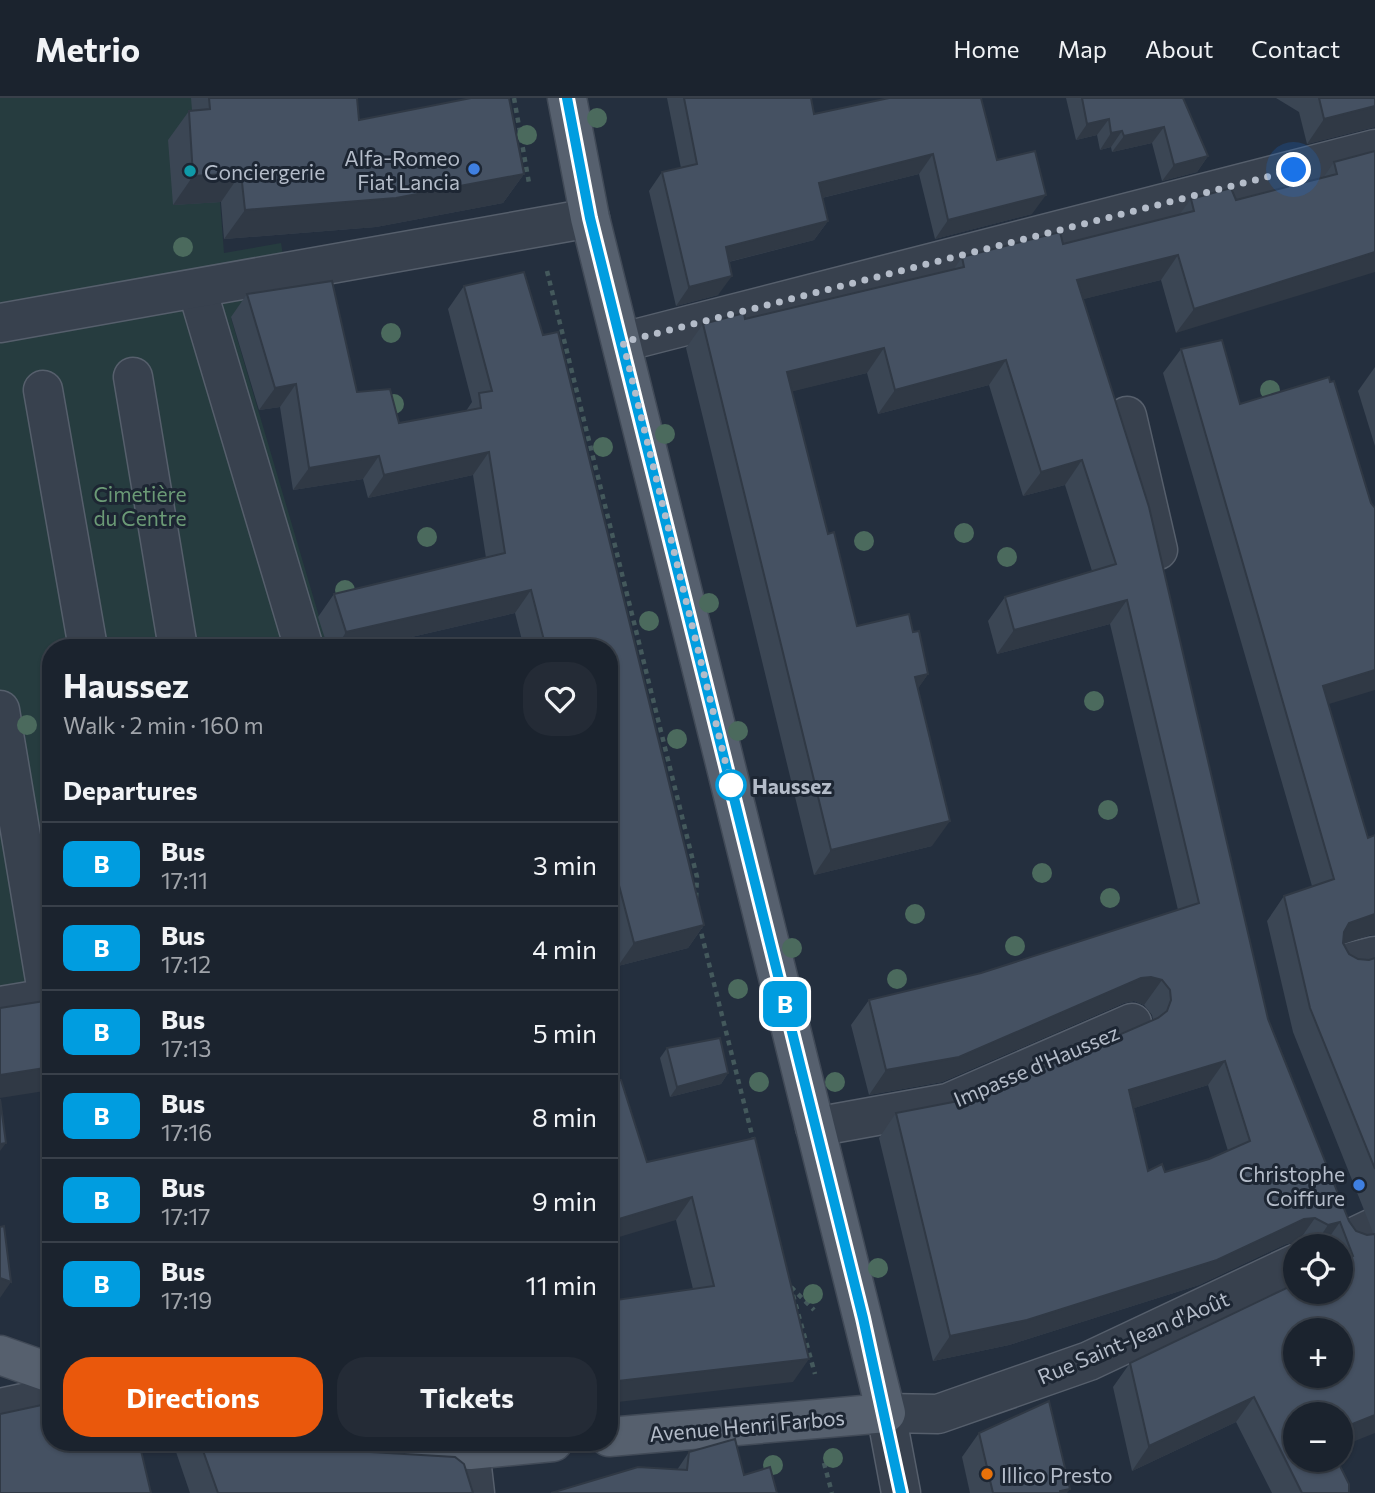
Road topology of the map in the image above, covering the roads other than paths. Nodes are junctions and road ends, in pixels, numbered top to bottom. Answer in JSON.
{"nodes":[{"id":1,"x":567,"y":98,"type":"edge"},
{"id":2,"x":1375,"y":149,"type":"edge"},
{"id":3,"x":590,"y":218,"type":"junction"},
{"id":4,"x":197,"y":289,"type":"junction"},
{"id":5,"x":0,"y":323,"type":"edge"},
{"id":6,"x":623,"y":342,"type":"junction"},
{"id":7,"x":132,"y":377,"type":"dead end"},
{"id":8,"x":43,"y":390,"type":"dead end"},
{"id":9,"x":1127,"y":416,"type":"dead end"},
{"id":10,"x":1165,"y":577,"type":"edge"},
{"id":11,"x":86,"y":639,"type":"edge"},
{"id":12,"x":176,"y":639,"type":"edge"},
{"id":13,"x":301,"y":639,"type":"edge"},
{"id":14,"x":0,"y":710,"type":"edge"},
{"id":15,"x":42,"y":957,"type":"edge"},
{"id":16,"x":42,"y":999,"type":"edge"},
{"id":17,"x":0,"y":1006,"type":"edge"},
{"id":18,"x":1132,"y":1023,"type":"dead end"},
{"id":19,"x":815,"y":1127,"type":"junction"},
{"id":20,"x":1283,"y":1271,"type":"edge"},
{"id":21,"x":0,"y":1355,"type":"edge"},
{"id":22,"x":42,"y":1370,"type":"edge"},
{"id":23,"x":42,"y":1399,"type":"edge"},
{"id":24,"x":0,"y":1408,"type":"edge"},
{"id":25,"x":886,"y":1413,"type":"junction"},
{"id":26,"x":618,"y":1436,"type":"edge"},
{"id":27,"x":470,"y":1451,"type":"edge"},
{"id":28,"x":475,"y":1493,"type":"edge"},
{"id":29,"x":901,"y":1493,"type":"edge"}],
"edges":[{"from":1,"to":3,"type":"main road"},
{"from":2,"to":6,"type":"street"},
{"from":3,"to":4,"type":"street"},
{"from":3,"to":6,"type":"main road"},
{"from":4,"to":5,"type":"street"},
{"from":4,"to":13,"type":"street"},
{"from":6,"to":19,"type":"main road"},
{"from":7,"to":12,"type":"street"},
{"from":8,"to":11,"type":"street"},
{"from":9,"to":10,"type":"street"},
{"from":14,"to":15,"type":"street"},
{"from":16,"to":17,"type":"street"},
{"from":18,"to":19,"type":"street","name":"Impasse d'Haussez"},
{"from":19,"to":25,"type":"main road"},
{"from":20,"to":25,"type":"street","name":"Rue Saint-Jean d'Août"},
{"from":21,"to":22,"type":"main road"},
{"from":23,"to":24,"type":"street"},
{"from":25,"to":26,"type":"main road","name":"Avenue Henri Farbos"},
{"from":25,"to":29,"type":"street"},
{"from":27,"to":28,"type":"street"}]}
